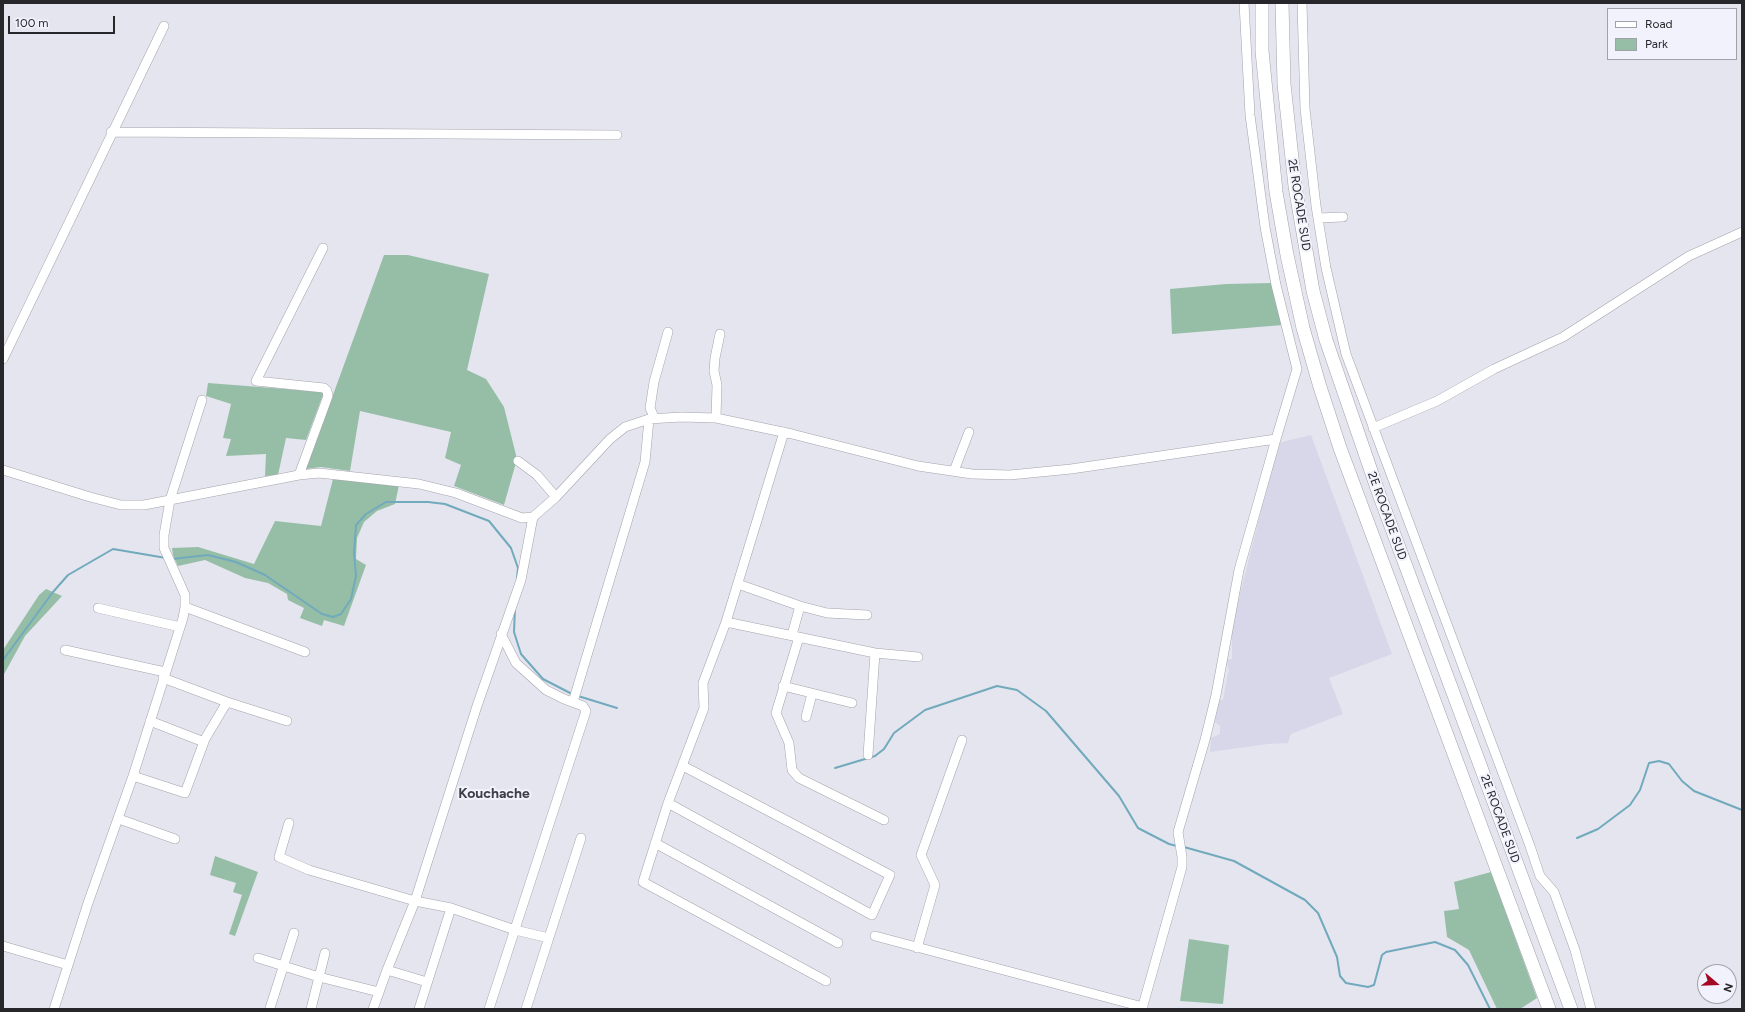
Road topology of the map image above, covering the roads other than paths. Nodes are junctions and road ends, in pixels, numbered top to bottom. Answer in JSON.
{"nodes":[{"id":1,"x":1244,"y":3,"type":"edge"},
{"id":2,"x":1262,"y":3,"type":"edge"},
{"id":3,"x":1282,"y":3,"type":"edge"},
{"id":4,"x":1302,"y":3,"type":"edge"},
{"id":5,"x":164,"y":26,"type":"dead end"},
{"id":6,"x":111,"y":132,"type":"junction"},
{"id":7,"x":616,"y":135,"type":"dead end"},
{"id":8,"x":1343,"y":217,"type":"dead end"},
{"id":9,"x":1318,"y":218,"type":"junction"},
{"id":10,"x":1742,"y":232,"type":"edge"},
{"id":11,"x":323,"y":248,"type":"dead end"},
{"id":12,"x":668,"y":332,"type":"dead end"},
{"id":13,"x":720,"y":334,"type":"dead end"},
{"id":14,"x":3,"y":359,"type":"edge"},
{"id":15,"x":202,"y":400,"type":"dead end"},
{"id":16,"x":716,"y":418,"type":"junction"},
{"id":17,"x":652,"y":419,"type":"junction"},
{"id":18,"x":1373,"y":428,"type":"junction"},
{"id":19,"x":784,"y":432,"type":"junction"},
{"id":20,"x":969,"y":432,"type":"dead end"},
{"id":21,"x":1276,"y":439,"type":"junction"},
{"id":22,"x":518,"y":461,"type":"dead end"},
{"id":23,"x":3,"y":470,"type":"edge"},
{"id":24,"x":954,"y":471,"type":"junction"},
{"id":25,"x":299,"y":475,"type":"junction"},
{"id":26,"x":556,"y":497,"type":"junction"},
{"id":27,"x":170,"y":500,"type":"junction"},
{"id":28,"x":533,"y":517,"type":"junction"},
{"id":29,"x":738,"y":584,"type":"junction"},
{"id":30,"x":800,"y":606,"type":"junction"},
{"id":31,"x":185,"y":607,"type":"junction"},
{"id":32,"x":98,"y":608,"type":"dead end"},
{"id":33,"x":867,"y":615,"type":"dead end"},
{"id":34,"x":726,"y":622,"type":"junction"},
{"id":35,"x":180,"y":627,"type":"junction"},
{"id":36,"x":501,"y":634,"type":"junction"},
{"id":37,"x":795,"y":636,"type":"junction"},
{"id":38,"x":65,"y":650,"type":"dead end"},
{"id":39,"x":305,"y":652,"type":"dead end"},
{"id":40,"x":875,"y":653,"type":"junction"},
{"id":41,"x":918,"y":657,"type":"dead end"},
{"id":42,"x":164,"y":675,"type":"junction"},
{"id":43,"x":783,"y":686,"type":"junction"},
{"id":44,"x":812,"y":694,"type":"junction"},
{"id":45,"x":227,"y":702,"type":"junction"},
{"id":46,"x":573,"y":702,"type":"junction"},
{"id":47,"x":852,"y":703,"type":"dead end"},
{"id":48,"x":806,"y":717,"type":"dead end"},
{"id":49,"x":150,"y":721,"type":"junction"},
{"id":50,"x":287,"y":721,"type":"dead end"},
{"id":51,"x":962,"y":740,"type":"dead end"},
{"id":52,"x":204,"y":742,"type":"junction"},
{"id":53,"x":868,"y":755,"type":"dead end"},
{"id":54,"x":683,"y":766,"type":"junction"},
{"id":55,"x":134,"y":776,"type":"junction"},
{"id":56,"x":668,"y":803,"type":"junction"},
{"id":57,"x":119,"y":818,"type":"junction"},
{"id":58,"x":884,"y":820,"type":"dead end"},
{"id":59,"x":289,"y":823,"type":"dead end"},
{"id":60,"x":582,"y":838,"type":"dead end"},
{"id":61,"x":175,"y":839,"type":"dead end"},
{"id":62,"x":655,"y":843,"type":"junction"},
{"id":63,"x":415,"y":901,"type":"junction"},
{"id":64,"x":451,"y":908,"type":"junction"},
{"id":65,"x":515,"y":930,"type":"junction"},
{"id":66,"x":294,"y":933,"type":"dead end"},
{"id":67,"x":875,"y":936,"type":"dead end"},
{"id":68,"x":549,"y":938,"type":"junction"},
{"id":69,"x":838,"y":943,"type":"dead end"},
{"id":70,"x":3,"y":946,"type":"edge"},
{"id":71,"x":917,"y":948,"type":"junction"},
{"id":72,"x":325,"y":953,"type":"dead end"},
{"id":73,"x":258,"y":958,"type":"dead end"},
{"id":74,"x":68,"y":965,"type":"junction"},
{"id":75,"x":284,"y":966,"type":"junction"},
{"id":76,"x":387,"y":970,"type":"junction"},
{"id":77,"x":318,"y":977,"type":"junction"},
{"id":78,"x":826,"y":981,"type":"dead end"},
{"id":79,"x":427,"y":982,"type":"junction"},
{"id":80,"x":379,"y":992,"type":"junction"},
{"id":81,"x":270,"y":1008,"type":"dead end"},
{"id":82,"x":1143,"y":1008,"type":"edge"},
{"id":83,"x":54,"y":1009,"type":"edge"},
{"id":84,"x":311,"y":1009,"type":"edge"},
{"id":85,"x":373,"y":1009,"type":"edge"},
{"id":86,"x":419,"y":1009,"type":"edge"},
{"id":87,"x":489,"y":1009,"type":"edge"},
{"id":88,"x":526,"y":1009,"type":"edge"},
{"id":89,"x":1549,"y":1009,"type":"edge"},
{"id":90,"x":1571,"y":1009,"type":"edge"},
{"id":91,"x":1591,"y":1009,"type":"edge"}],
"edges":[{"from":1,"to":21,"type":"street"},
{"from":2,"to":89,"type":"highway","name":"2E ROCADE SUD"},
{"from":3,"to":90,"type":"highway","name":"2E ROCADE SUD"},
{"from":4,"to":9,"type":"street"},
{"from":5,"to":6,"type":"street"},
{"from":6,"to":7,"type":"street"},
{"from":6,"to":14,"type":"street"},
{"from":8,"to":9,"type":"street"},
{"from":9,"to":18,"type":"street"},
{"from":10,"to":18,"type":"street"},
{"from":11,"to":25,"type":"street"},
{"from":12,"to":17,"type":"street"},
{"from":13,"to":16,"type":"street"},
{"from":15,"to":27,"type":"street"},
{"from":16,"to":17,"type":"street"},
{"from":16,"to":19,"type":"street"},
{"from":17,"to":26,"type":"street"},
{"from":17,"to":46,"type":"street"},
{"from":18,"to":91,"type":"street"},
{"from":19,"to":24,"type":"street"},
{"from":19,"to":29,"type":"street"},
{"from":20,"to":24,"type":"street"},
{"from":21,"to":24,"type":"street"},
{"from":21,"to":82,"type":"street"},
{"from":22,"to":26,"type":"street"},
{"from":23,"to":27,"type":"street"},
{"from":25,"to":27,"type":"street"},
{"from":25,"to":28,"type":"street"},
{"from":26,"to":28,"type":"street"},
{"from":27,"to":31,"type":"street"},
{"from":28,"to":36,"type":"street"},
{"from":29,"to":30,"type":"street"},
{"from":29,"to":34,"type":"street"},
{"from":30,"to":33,"type":"street"},
{"from":30,"to":37,"type":"street"},
{"from":31,"to":35,"type":"street"},
{"from":31,"to":39,"type":"street"},
{"from":32,"to":35,"type":"street"},
{"from":34,"to":37,"type":"street"},
{"from":34,"to":54,"type":"street"},
{"from":35,"to":42,"type":"street"},
{"from":36,"to":46,"type":"street"},
{"from":36,"to":63,"type":"street"},
{"from":37,"to":40,"type":"street"},
{"from":37,"to":43,"type":"street"},
{"from":38,"to":42,"type":"street"},
{"from":40,"to":41,"type":"street"},
{"from":40,"to":53,"type":"street"},
{"from":42,"to":45,"type":"street"},
{"from":42,"to":49,"type":"street"},
{"from":43,"to":44,"type":"street"},
{"from":43,"to":58,"type":"street"},
{"from":44,"to":47,"type":"street"},
{"from":44,"to":48,"type":"street"},
{"from":45,"to":50,"type":"street"},
{"from":45,"to":52,"type":"street"},
{"from":46,"to":65,"type":"street"},
{"from":49,"to":52,"type":"street"},
{"from":49,"to":55,"type":"street"},
{"from":51,"to":71,"type":"street"},
{"from":52,"to":55,"type":"street"},
{"from":54,"to":56,"type":"street"},
{"from":54,"to":56,"type":"street"},
{"from":55,"to":57,"type":"street"},
{"from":56,"to":62,"type":"street"},
{"from":57,"to":61,"type":"street"},
{"from":57,"to":74,"type":"street"},
{"from":59,"to":63,"type":"street"},
{"from":60,"to":68,"type":"street"},
{"from":62,"to":69,"type":"street"},
{"from":62,"to":78,"type":"street"},
{"from":63,"to":64,"type":"street"},
{"from":63,"to":76,"type":"street"},
{"from":64,"to":65,"type":"street"},
{"from":64,"to":79,"type":"street"},
{"from":65,"to":68,"type":"street"},
{"from":65,"to":87,"type":"street"},
{"from":66,"to":75,"type":"street"},
{"from":67,"to":71,"type":"street"},
{"from":68,"to":88,"type":"street"},
{"from":70,"to":74,"type":"street"},
{"from":71,"to":82,"type":"street"},
{"from":72,"to":77,"type":"street"},
{"from":73,"to":75,"type":"street"},
{"from":74,"to":83,"type":"street"},
{"from":75,"to":77,"type":"street"},
{"from":75,"to":81,"type":"street"},
{"from":76,"to":79,"type":"street"},
{"from":76,"to":80,"type":"street"},
{"from":77,"to":80,"type":"street"},
{"from":77,"to":84,"type":"street"},
{"from":79,"to":86,"type":"street"},
{"from":80,"to":85,"type":"street"}]}
